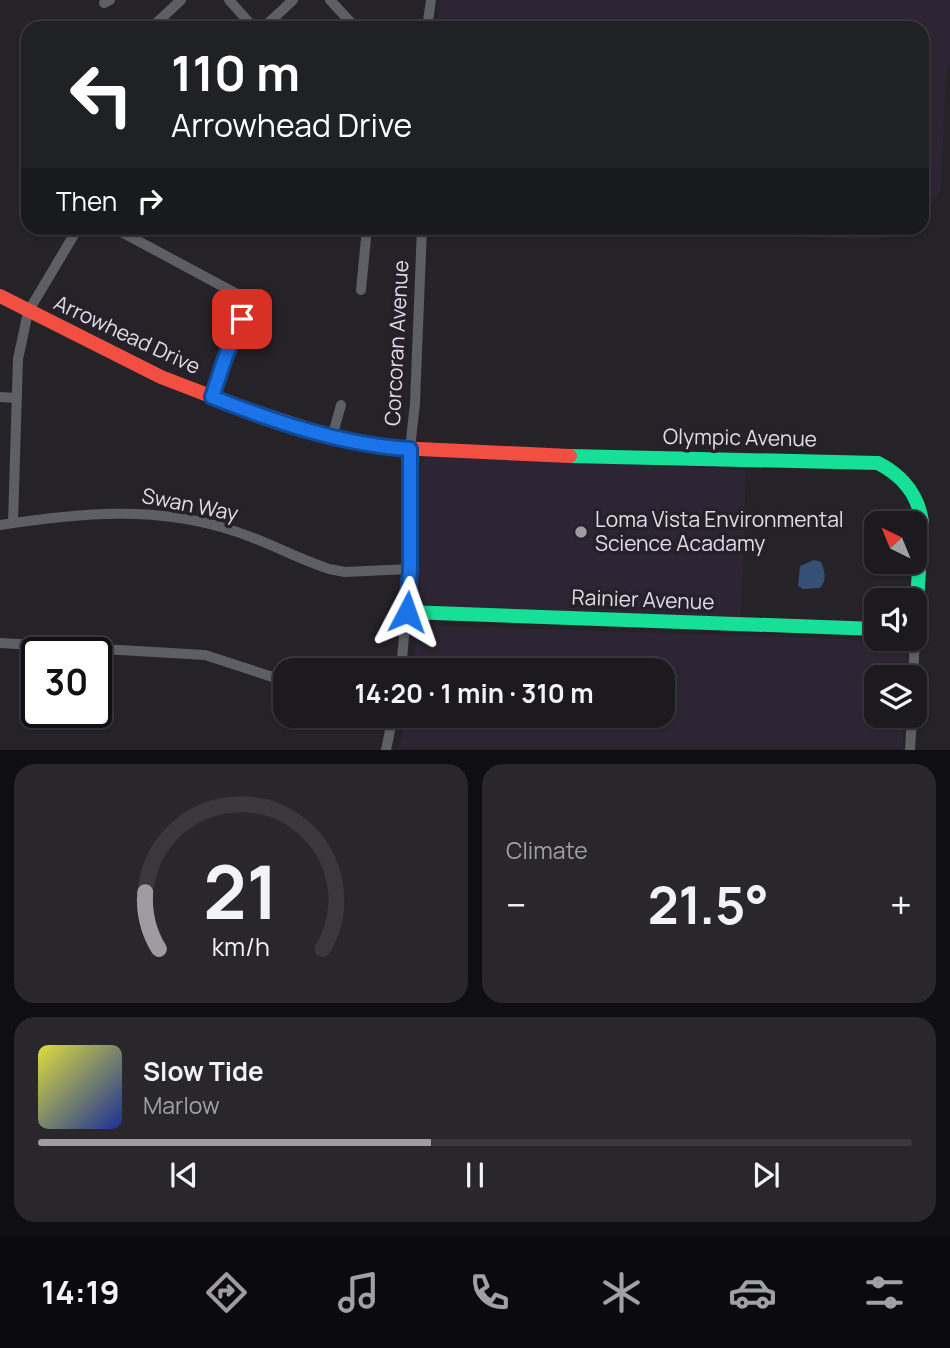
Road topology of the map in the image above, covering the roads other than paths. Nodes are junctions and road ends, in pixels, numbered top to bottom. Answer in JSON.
{"nodes":[{"id":1,"x":181,"y":0,"type":"edge"},
{"id":2,"x":229,"y":0,"type":"edge"},
{"id":3,"x":293,"y":0,"type":"edge"},
{"id":4,"x":330,"y":0,"type":"edge"},
{"id":5,"x":431,"y":0,"type":"edge"},
{"id":6,"x":158,"y":21,"type":"edge"},
{"id":7,"x":248,"y":21,"type":"edge"},
{"id":8,"x":270,"y":21,"type":"edge"},
{"id":9,"x":350,"y":21,"type":"edge"},
{"id":10,"x":429,"y":21,"type":"edge"},
{"id":11,"x":74,"y":235,"type":"edge"},
{"id":12,"x":127,"y":235,"type":"edge"},
{"id":13,"x":366,"y":235,"type":"edge"},
{"id":14,"x":422,"y":235,"type":"edge"},
{"id":15,"x":361,"y":290,"type":"dead end"},
{"id":16,"x":0,"y":296,"type":"edge"},
{"id":17,"x":28,"y":312,"type":"junction"},
{"id":18,"x":0,"y":397,"type":"edge"},
{"id":19,"x":212,"y":397,"type":"junction"},
{"id":20,"x":17,"y":398,"type":"junction"},
{"id":21,"x":341,"y":405,"type":"dead end"},
{"id":22,"x":332,"y":437,"type":"junction"},
{"id":23,"x":410,"y":449,"type":"junction"},
{"id":24,"x":13,"y":523,"type":"junction"},
{"id":25,"x":0,"y":524,"type":"edge"},
{"id":26,"x":410,"y":569,"type":"junction"},
{"id":27,"x":918,"y":588,"type":"edge"},
{"id":28,"x":407,"y":612,"type":"junction"},
{"id":29,"x":864,"y":629,"type":"edge"},
{"id":30,"x":0,"y":643,"type":"edge"},
{"id":31,"x":402,"y":658,"type":"edge"},
{"id":32,"x":273,"y":677,"type":"edge"},
{"id":33,"x":389,"y":728,"type":"edge"},
{"id":34,"x":911,"y":728,"type":"edge"},
{"id":35,"x":386,"y":750,"type":"edge"},
{"id":36,"x":910,"y":750,"type":"edge"}],
"edges":[{"from":1,"to":6,"type":"street"},
{"from":2,"to":7,"type":"street"},
{"from":3,"to":8,"type":"street"},
{"from":4,"to":9,"type":"street"},
{"from":5,"to":10,"type":"street"},
{"from":11,"to":17,"type":"street"},
{"from":12,"to":19,"type":"street"},
{"from":13,"to":15,"type":"street"},
{"from":14,"to":23,"type":"street","name":"Corcoran Avenue"},
{"from":16,"to":17,"type":"street","name":"Arrowhead Drive"},
{"from":17,"to":19,"type":"street","name":"Arrowhead Drive"},
{"from":17,"to":20,"type":"street"},
{"from":18,"to":20,"type":"street"},
{"from":19,"to":22,"type":"street","name":"Arrowhead Drive"},
{"from":20,"to":24,"type":"street"},
{"from":21,"to":22,"type":"street"},
{"from":22,"to":23,"type":"street","name":"Arrowhead Drive"},
{"from":23,"to":26,"type":"street","name":"Corcoran Avenue"},
{"from":23,"to":27,"type":"street","name":"Olympic Avenue"},
{"from":24,"to":25,"type":"street","name":"Swan Way"},
{"from":24,"to":26,"type":"street","name":"Swan Way"},
{"from":26,"to":28,"type":"street","name":"Corcoran Avenue"},
{"from":28,"to":29,"type":"street","name":"Rainier Avenue"},
{"from":28,"to":31,"type":"street","name":"Corcoran Avenue"},
{"from":30,"to":32,"type":"street"},
{"from":33,"to":35,"type":"street"},
{"from":34,"to":36,"type":"street"}]}
